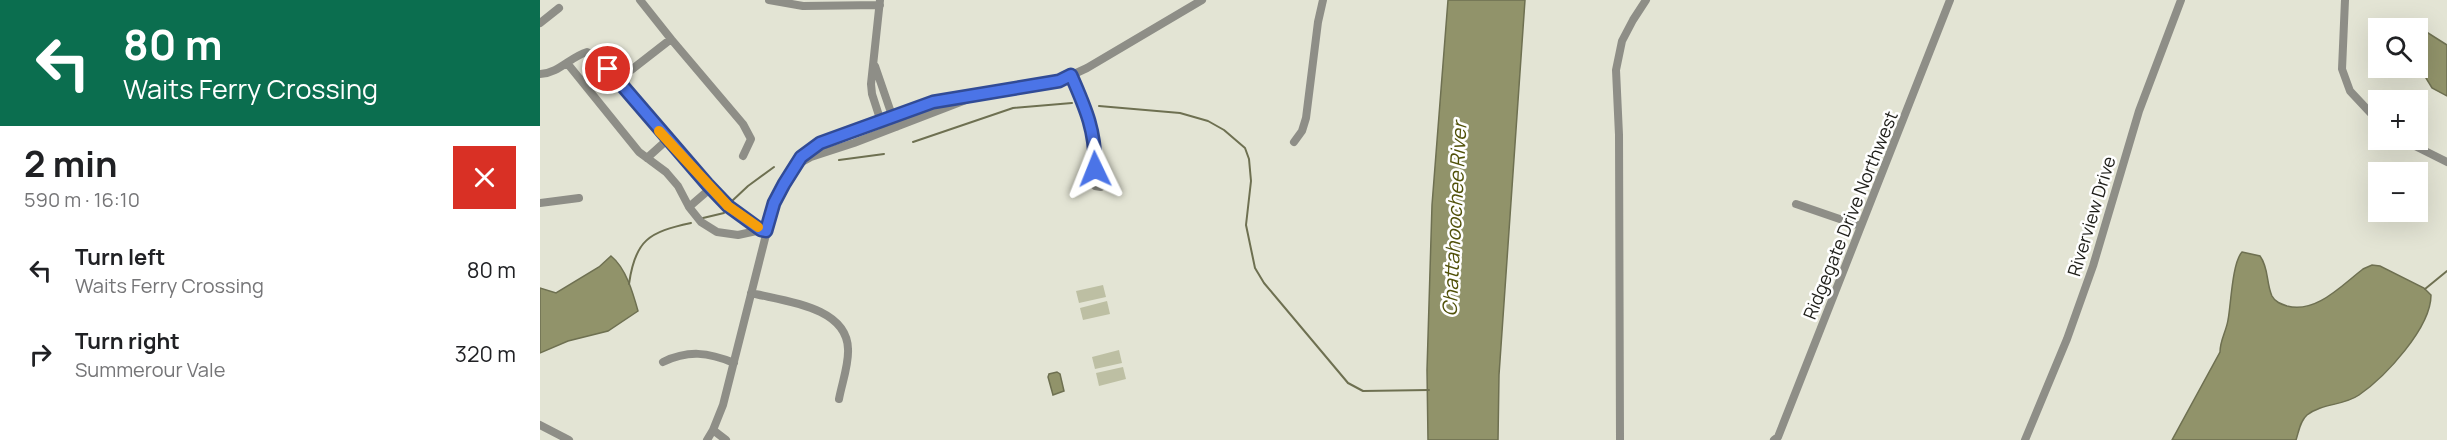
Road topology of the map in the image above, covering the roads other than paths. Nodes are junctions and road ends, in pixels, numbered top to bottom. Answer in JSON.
{"nodes":[{"id":1,"x":640,"y":0,"type":"edge"},
{"id":2,"x":769,"y":0,"type":"edge"},
{"id":3,"x":1202,"y":0,"type":"edge"},
{"id":4,"x":1323,"y":0,"type":"edge"},
{"id":5,"x":1646,"y":0,"type":"edge"},
{"id":6,"x":1950,"y":0,"type":"edge"},
{"id":7,"x":2181,"y":0,"type":"edge"},
{"id":8,"x":2345,"y":0,"type":"edge"},
{"id":9,"x":880,"y":3,"type":"edge"},
{"id":10,"x":559,"y":8,"type":"dead end"},
{"id":11,"x":540,"y":23,"type":"edge"},
{"id":12,"x":671,"y":39,"type":"junction"},
{"id":13,"x":567,"y":63,"type":"junction"},
{"id":14,"x":874,"y":63,"type":"junction"},
{"id":15,"x":540,"y":74,"type":"edge"},
{"id":16,"x":1071,"y":75,"type":"junction"},
{"id":17,"x":617,"y":81,"type":"junction"},
{"id":18,"x":978,"y":96,"type":"junction"},
{"id":19,"x":2368,"y":110,"type":"edge"},
{"id":20,"x":891,"y":116,"type":"junction"},
{"id":21,"x":880,"y":120,"type":"junction"},
{"id":22,"x":896,"y":127,"type":"junction"},
{"id":23,"x":884,"y":131,"type":"junction"},
{"id":24,"x":667,"y":140,"type":"junction"},
{"id":25,"x":1294,"y":142,"type":"dead end"},
{"id":26,"x":2423,"y":150,"type":"edge"},
{"id":27,"x":743,"y":156,"type":"dead end"},
{"id":28,"x":647,"y":158,"type":"junction"},
{"id":29,"x":2447,"y":162,"type":"edge"},
{"id":30,"x":799,"y":163,"type":"junction"},
{"id":31,"x":1095,"y":169,"type":"dead end"},
{"id":32,"x":711,"y":188,"type":"junction"},
{"id":33,"x":579,"y":198,"type":"dead end"},
{"id":34,"x":540,"y":203,"type":"edge"},
{"id":35,"x":1796,"y":204,"type":"dead end"},
{"id":36,"x":689,"y":207,"type":"junction"},
{"id":37,"x":1860,"y":226,"type":"junction"},
{"id":38,"x":764,"y":230,"type":"junction"},
{"id":39,"x":752,"y":293,"type":"junction"},
{"id":40,"x":663,"y":362,"type":"dead end"},
{"id":41,"x":734,"y":363,"type":"junction"},
{"id":42,"x":839,"y":399,"type":"dead end"},
{"id":43,"x":540,"y":425,"type":"edge"},
{"id":44,"x":713,"y":430,"type":"junction"},
{"id":45,"x":568,"y":440,"type":"edge"},
{"id":46,"x":707,"y":440,"type":"edge"},
{"id":47,"x":726,"y":440,"type":"edge"},
{"id":48,"x":1620,"y":440,"type":"edge"},
{"id":49,"x":1774,"y":440,"type":"edge"},
{"id":50,"x":2025,"y":440,"type":"edge"}],
"edges":[{"from":1,"to":12,"type":"street"},
{"from":2,"to":9,"type":"street"},
{"from":3,"to":16,"type":"street"},
{"from":4,"to":25,"type":"street"},
{"from":5,"to":48,"type":"street"},
{"from":6,"to":37,"type":"street","name":"Ridgegate Drive Northwest"},
{"from":7,"to":50,"type":"street","name":"Riverview Drive"},
{"from":8,"to":19,"type":"street"},
{"from":9,"to":14,"type":"street"},
{"from":10,"to":11,"type":"street"},
{"from":12,"to":17,"type":"street"},
{"from":12,"to":27,"type":"street"},
{"from":13,"to":15,"type":"street"},
{"from":13,"to":17,"type":"street"},
{"from":13,"to":28,"type":"street"},
{"from":14,"to":20,"type":"street"},
{"from":14,"to":21,"type":"street"},
{"from":16,"to":18,"type":"street"},
{"from":16,"to":31,"type":"street"},
{"from":17,"to":24,"type":"street"},
{"from":18,"to":20,"type":"street"},
{"from":18,"to":22,"type":"street"},
{"from":20,"to":21,"type":"street"},
{"from":20,"to":22,"type":"street"},
{"from":21,"to":23,"type":"street"},
{"from":21,"to":30,"type":"street"},
{"from":22,"to":23,"type":"street"},
{"from":23,"to":30,"type":"street"},
{"from":24,"to":28,"type":"street"},
{"from":24,"to":32,"type":"street"},
{"from":26,"to":29,"type":"street"},
{"from":28,"to":36,"type":"street"},
{"from":30,"to":38,"type":"street"},
{"from":32,"to":36,"type":"street"},
{"from":32,"to":38,"type":"street"},
{"from":33,"to":34,"type":"street"},
{"from":35,"to":37,"type":"street"},
{"from":36,"to":38,"type":"street"},
{"from":37,"to":49,"type":"street","name":"Ridgegate Drive Northwest"},
{"from":38,"to":39,"type":"street"},
{"from":39,"to":41,"type":"street"},
{"from":39,"to":42,"type":"street"},
{"from":40,"to":41,"type":"street"},
{"from":41,"to":44,"type":"street"},
{"from":43,"to":45,"type":"street"},
{"from":44,"to":46,"type":"street"},
{"from":44,"to":47,"type":"street"}]}
